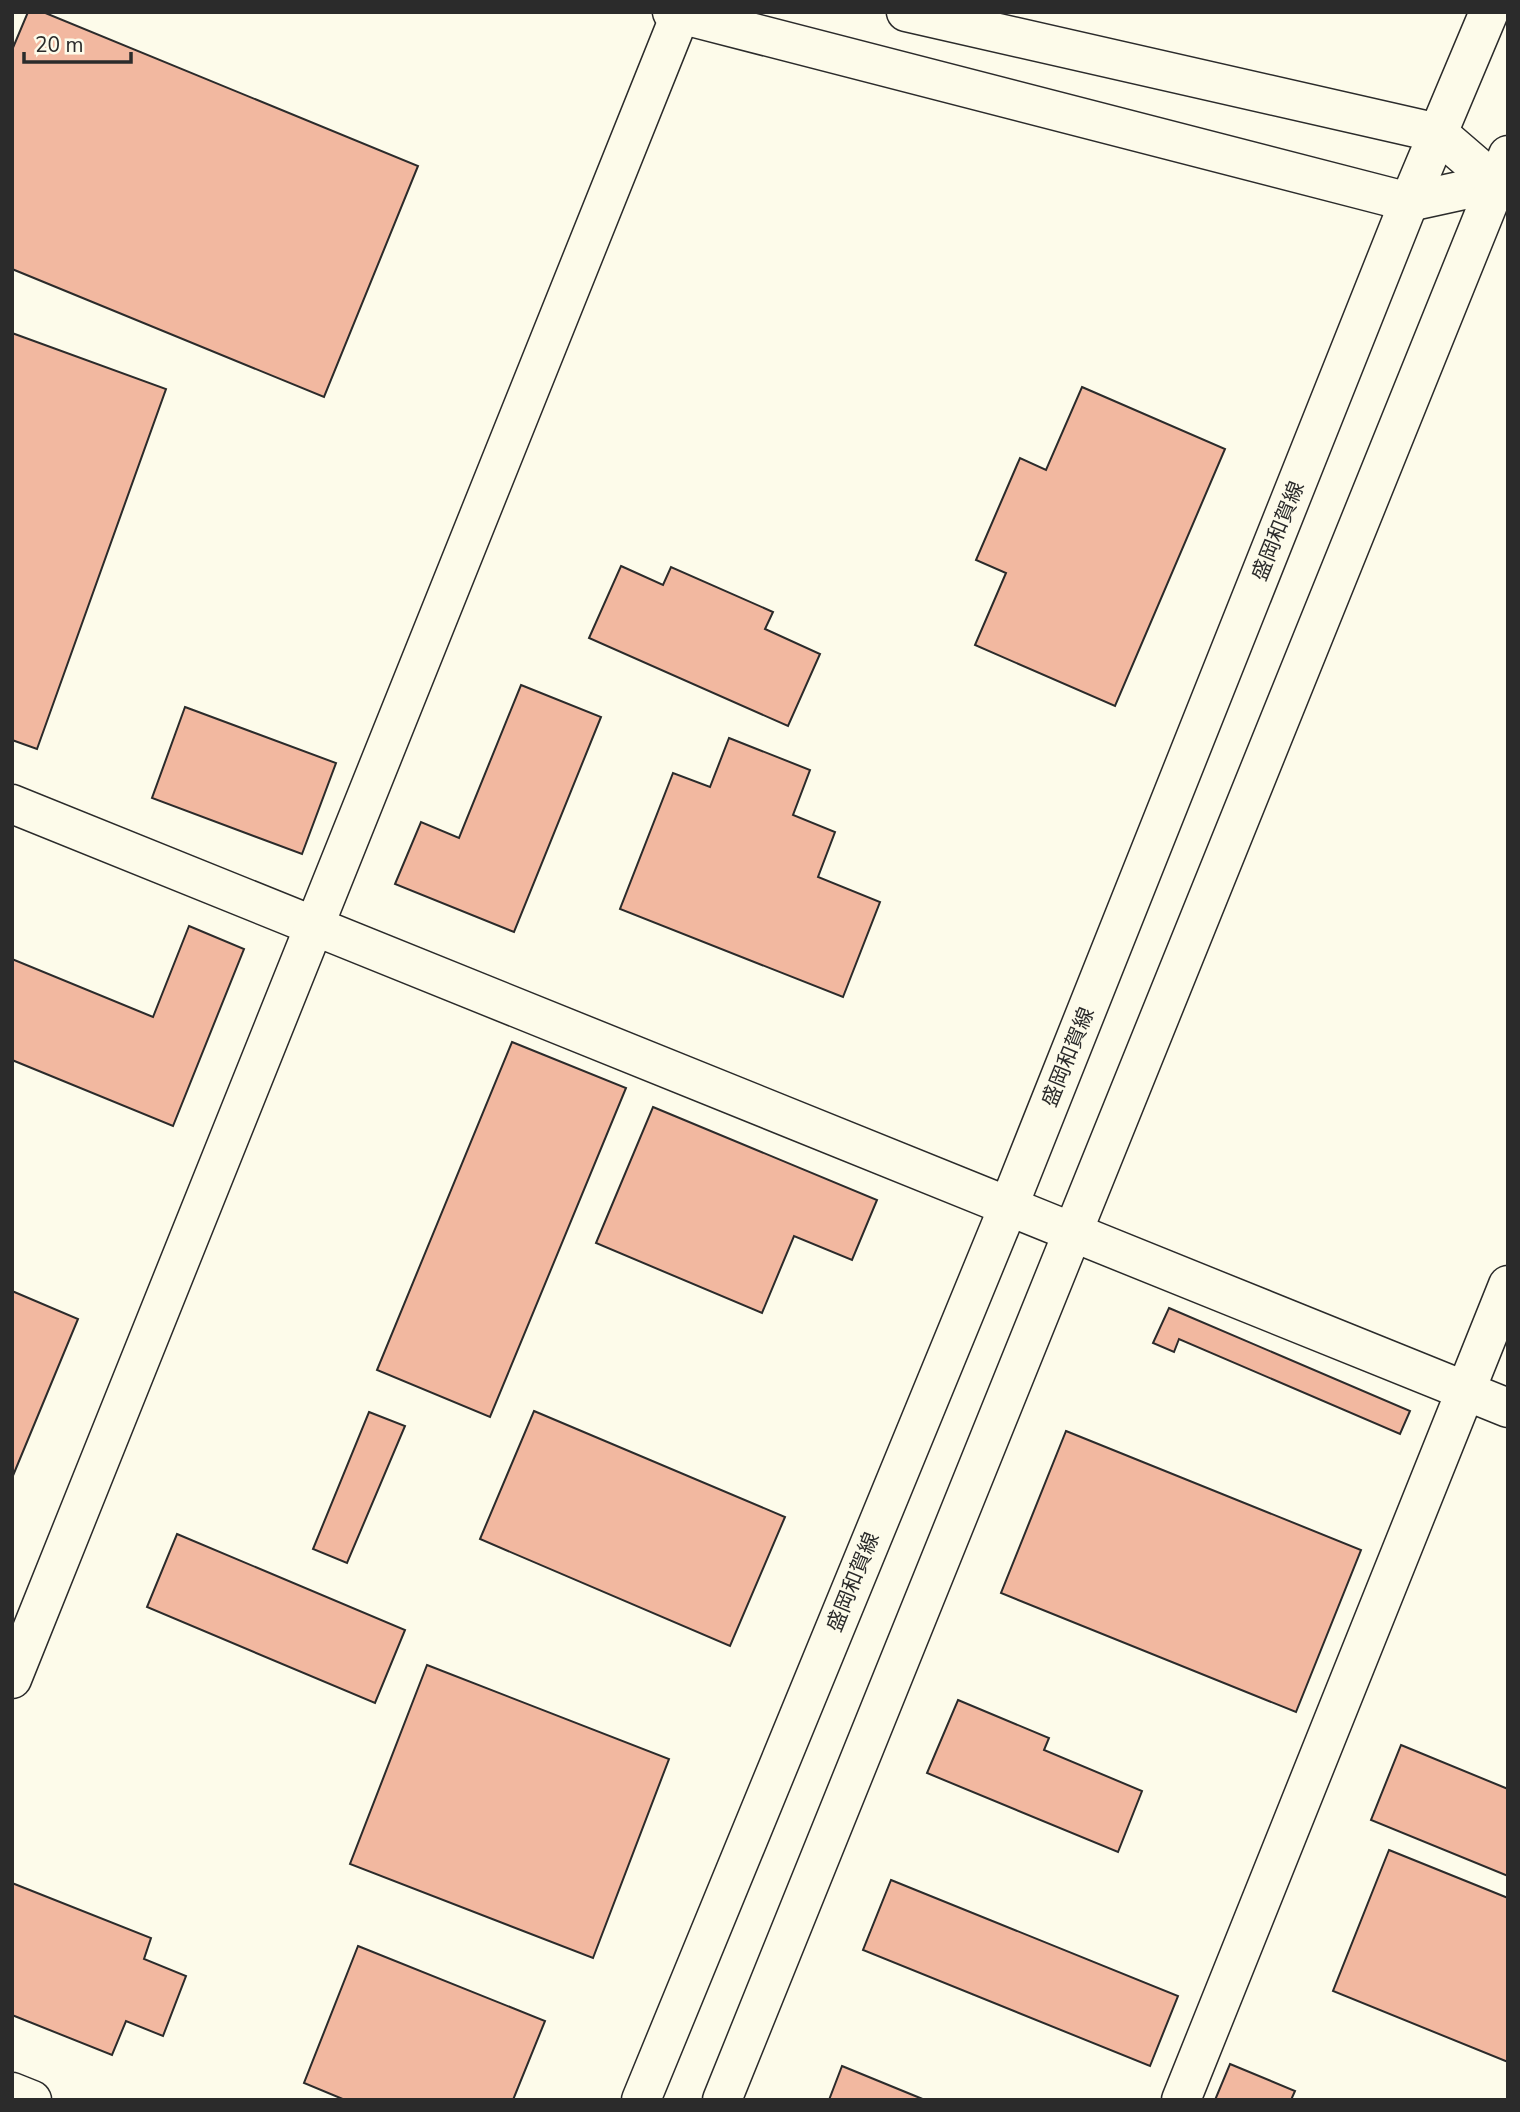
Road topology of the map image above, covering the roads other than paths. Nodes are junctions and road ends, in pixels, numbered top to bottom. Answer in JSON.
{"nodes":[{"id":1,"x":906,"y":12,"type":"edge"},
{"id":2,"x":1489,"y":12,"type":"edge"},
{"id":3,"x":676,"y":14,"type":"edge"},
{"id":4,"x":1438,"y":133,"type":"junction"},
{"id":5,"x":1504,"y":175,"type":"edge"},
{"id":6,"x":1409,"y":202,"type":"junction"},
{"id":7,"x":12,"y":804,"type":"edge"},
{"id":8,"x":316,"y":928,"type":"junction"},
{"id":9,"x":1009,"y":1205,"type":"junction"},
{"id":10,"x":1072,"y":1231,"type":"junction"},
{"id":11,"x":1508,"y":1285,"type":"edge"},
{"id":12,"x":1466,"y":1391,"type":"junction"},
{"id":13,"x":1508,"y":1408,"type":"edge"},
{"id":14,"x":12,"y":1679,"type":"edge"},
{"id":15,"x":12,"y":2092,"type":"edge"},
{"id":16,"x":32,"y":2100,"type":"edge"},
{"id":17,"x":640,"y":2100,"type":"edge"},
{"id":18,"x":722,"y":2100,"type":"edge"},
{"id":19,"x":1181,"y":2100,"type":"edge"}],
"edges":[{"from":1,"to":4,"type":"street"},
{"from":2,"to":4,"type":"street","name":"盛岡和賀線"},
{"from":3,"to":6,"type":"street"},
{"from":3,"to":8,"type":"street"},
{"from":4,"to":5,"type":"street"},
{"from":4,"to":6,"type":"street","name":"盛岡和賀線"},
{"from":5,"to":6,"type":"street"},
{"from":5,"to":10,"type":"street"},
{"from":6,"to":9,"type":"street","name":"盛岡和賀線"},
{"from":7,"to":8,"type":"street"},
{"from":8,"to":9,"type":"street"},
{"from":8,"to":14,"type":"street"},
{"from":9,"to":10,"type":"street"},
{"from":9,"to":17,"type":"street","name":"盛岡和賀線"},
{"from":10,"to":12,"type":"street"},
{"from":10,"to":18,"type":"street"},
{"from":11,"to":12,"type":"street"},
{"from":12,"to":13,"type":"street"},
{"from":12,"to":19,"type":"street"},
{"from":15,"to":16,"type":"street"}]}
